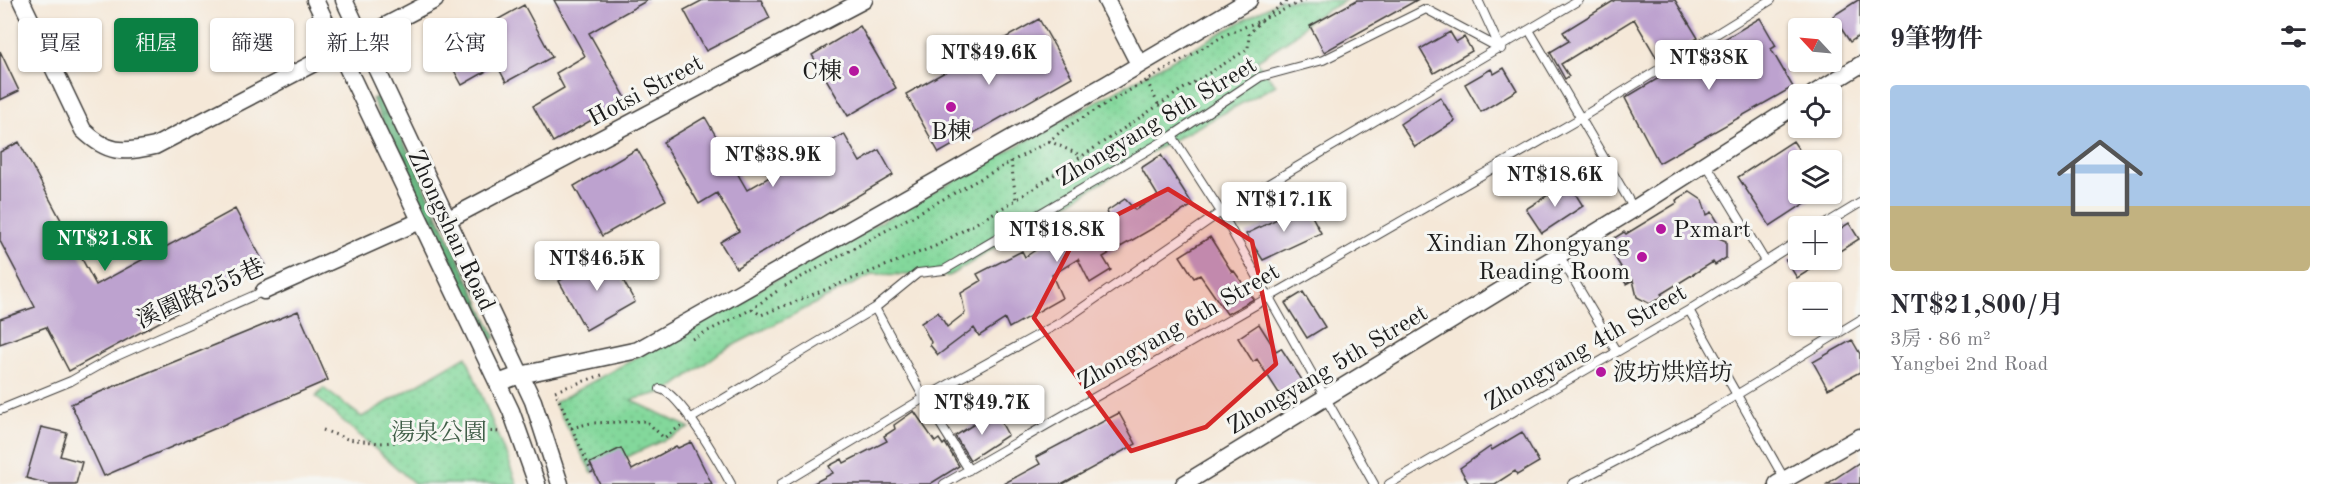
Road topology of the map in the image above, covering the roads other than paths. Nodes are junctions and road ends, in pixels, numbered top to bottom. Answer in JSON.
{"nodes":[{"id":1,"x":21,"y":0,"type":"edge"},
{"id":2,"x":315,"y":0,"type":"edge"},
{"id":3,"x":344,"y":0,"type":"edge"},
{"id":4,"x":435,"y":0,"type":"edge"},
{"id":5,"x":864,"y":0,"type":"edge"},
{"id":6,"x":1106,"y":0,"type":"edge"},
{"id":7,"x":1249,"y":0,"type":"edge"},
{"id":8,"x":1478,"y":0,"type":"edge"},
{"id":9,"x":1579,"y":0,"type":"edge"},
{"id":10,"x":1771,"y":0,"type":"edge"},
{"id":11,"x":324,"y":18,"type":"edge"},
{"id":12,"x":353,"y":18,"type":"edge"},
{"id":13,"x":400,"y":18,"type":"edge"},
{"id":14,"x":1529,"y":30,"type":"junction"},
{"id":15,"x":1501,"y":49,"type":"junction"},
{"id":16,"x":1139,"y":64,"type":"junction"},
{"id":17,"x":1860,"y":64,"type":"edge"},
{"id":18,"x":306,"y":67,"type":"edge"},
{"id":19,"x":349,"y":72,"type":"edge"},
{"id":20,"x":378,"y":72,"type":"edge"},
{"id":21,"x":1829,"y":84,"type":"edge"},
{"id":22,"x":1788,"y":110,"type":"edge"},
{"id":23,"x":1579,"y":119,"type":"junction"},
{"id":24,"x":1172,"y":136,"type":"junction"},
{"id":25,"x":1705,"y":162,"type":"junction"},
{"id":26,"x":1860,"y":204,"type":"edge"},
{"id":27,"x":1634,"y":209,"type":"junction"},
{"id":28,"x":1221,"y":212,"type":"junction"},
{"id":29,"x":1839,"y":216,"type":"edge"},
{"id":30,"x":447,"y":220,"type":"junction"},
{"id":31,"x":420,"y":221,"type":"junction"},
{"id":32,"x":1788,"y":247,"type":"edge"},
{"id":33,"x":1559,"y":255,"type":"junction"},
{"id":34,"x":1765,"y":261,"type":"junction"},
{"id":35,"x":264,"y":291,"type":"joint"},
{"id":36,"x":1268,"y":296,"type":"junction"},
{"id":37,"x":876,"y":308,"type":"junction"},
{"id":38,"x":1689,"y":310,"type":"junction"},
{"id":39,"x":1860,"y":320,"type":"edge"},
{"id":40,"x":1616,"y":351,"type":"junction"},
{"id":41,"x":520,"y":375,"type":"junction"},
{"id":42,"x":498,"y":383,"type":"junction"},
{"id":43,"x":660,"y":389,"type":"dead end"},
{"id":44,"x":1737,"y":394,"type":"junction"},
{"id":45,"x":924,"y":398,"type":"junction"},
{"id":46,"x":1326,"y":399,"type":"junction"},
{"id":47,"x":0,"y":410,"type":"edge"},
{"id":48,"x":690,"y":419,"type":"junction"},
{"id":49,"x":1860,"y":437,"type":"edge"},
{"id":50,"x":969,"y":470,"type":"junction"},
{"id":51,"x":1781,"y":482,"type":"edge"},
{"id":52,"x":537,"y":484,"type":"edge"},
{"id":53,"x":560,"y":484,"type":"edge"},
{"id":54,"x":732,"y":484,"type":"edge"},
{"id":55,"x":781,"y":484,"type":"edge"},
{"id":56,"x":944,"y":484,"type":"edge"},
{"id":57,"x":1184,"y":484,"type":"edge"},
{"id":58,"x":1374,"y":484,"type":"edge"},
{"id":59,"x":1389,"y":484,"type":"edge"},
{"id":60,"x":1572,"y":484,"type":"edge"}],
"edges":[{"from":1,"to":18,"type":"street"},
{"from":2,"to":11,"type":"street","name":"Zhongshan Road"},
{"from":3,"to":12,"type":"street","name":"Zhongshan Road"},
{"from":4,"to":13,"type":"street"},
{"from":5,"to":30,"type":"street","name":"Hotsi Street"},
{"from":6,"to":16,"type":"street"},
{"from":7,"to":16,"type":"street"},
{"from":8,"to":15,"type":"lane"},
{"from":9,"to":14,"type":"lane"},
{"from":10,"to":23,"type":"lane","name":"Zhongyang 6th Street"},
{"from":14,"to":15,"type":"lane"},
{"from":14,"to":23,"type":"lane"},
{"from":15,"to":24,"type":"lane","name":"Zhongyang 8th Street"},
{"from":15,"to":28,"type":"lane"},
{"from":16,"to":41,"type":"street"},
{"from":17,"to":21,"type":"street"},
{"from":19,"to":31,"type":"street","name":"Zhongshan Road"},
{"from":20,"to":30,"type":"street","name":"Zhongshan Road"},
{"from":22,"to":25,"type":"street","name":"Zhongyang 5th Street"},
{"from":23,"to":27,"type":"lane"},
{"from":23,"to":36,"type":"lane","name":"Zhongyang 6th Street"},
{"from":24,"to":28,"type":"lane"},
{"from":24,"to":37,"type":"lane","name":"Zhongyang 8th Street"},
{"from":25,"to":27,"type":"street","name":"Zhongyang 5th Street"},
{"from":25,"to":34,"type":"lane"},
{"from":26,"to":29,"type":"lane"},
{"from":27,"to":33,"type":"street","name":"Zhongyang 5th Street"},
{"from":28,"to":36,"type":"lane"},
{"from":28,"to":45,"type":"lane"},
{"from":30,"to":41,"type":"street","name":"Zhongshan Road"},
{"from":31,"to":35,"type":"street","name":"溪園路255巷"},
{"from":31,"to":42,"type":"street","name":"Zhongshan Road"},
{"from":32,"to":34,"type":"lane","name":"Zhongyang 4th Street"},
{"from":33,"to":40,"type":"lane"},
{"from":33,"to":46,"type":"street","name":"Zhongyang 5th Street"},
{"from":34,"to":38,"type":"lane","name":"Zhongyang 4th Street"},
{"from":35,"to":47,"type":"lane","name":"溪園路255巷"},
{"from":36,"to":46,"type":"lane"},
{"from":36,"to":50,"type":"lane","name":"Zhongyang 6th Street"},
{"from":37,"to":45,"type":"lane"},
{"from":37,"to":48,"type":"lane","name":"Zhongyang 8th Street"},
{"from":38,"to":40,"type":"lane","name":"Zhongyang 4th Street"},
{"from":38,"to":44,"type":"lane"},
{"from":39,"to":44,"type":"lane"},
{"from":40,"to":59,"type":"lane","name":"Zhongyang 4th Street"},
{"from":41,"to":42,"type":"street"},
{"from":41,"to":53,"type":"street","name":"Zhongshan Road"},
{"from":42,"to":52,"type":"street","name":"Zhongshan Road"},
{"from":43,"to":48,"type":"lane"},
{"from":44,"to":51,"type":"lane"},
{"from":44,"to":60,"type":"lane"},
{"from":45,"to":50,"type":"lane"},
{"from":45,"to":55,"type":"lane"},
{"from":46,"to":57,"type":"street","name":"Zhongyang 5th Street"},
{"from":46,"to":58,"type":"lane"},
{"from":48,"to":54,"type":"lane"},
{"from":49,"to":51,"type":"street"},
{"from":50,"to":56,"type":"lane","name":"Zhongyang 6th Street"}]}
